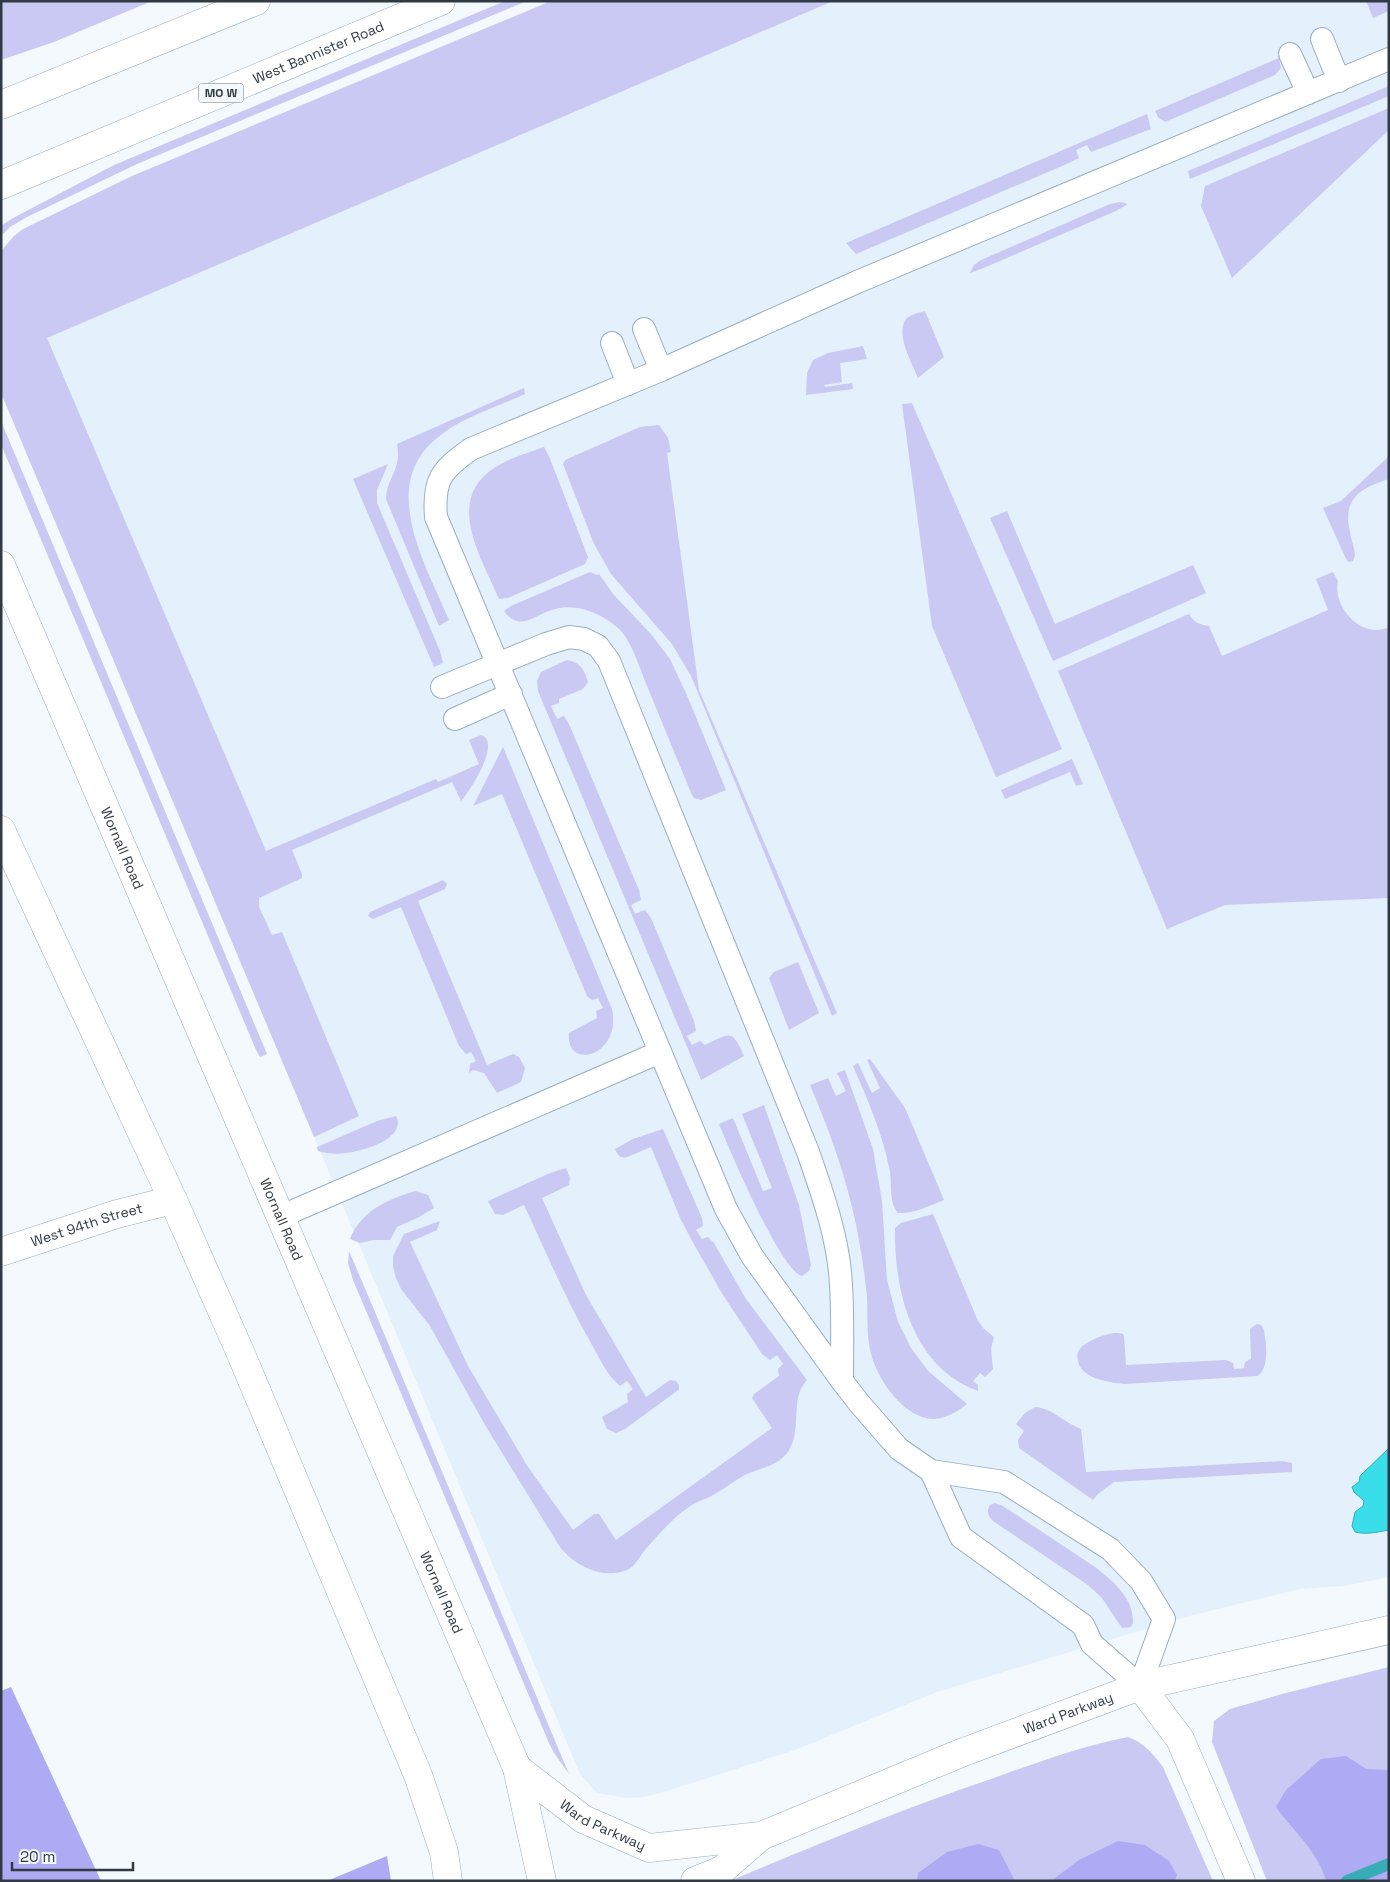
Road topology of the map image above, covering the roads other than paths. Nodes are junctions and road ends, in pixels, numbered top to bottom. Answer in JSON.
{"nodes":[{"id":1,"x":256,"y":1,"type":"edge"},
{"id":2,"x":441,"y":1,"type":"edge"},
{"id":3,"x":1322,"y":39,"type":"dead end"},
{"id":4,"x":1290,"y":54,"type":"dead end"},
{"id":5,"x":1389,"y":59,"type":"edge"},
{"id":6,"x":1339,"y":80,"type":"junction"},
{"id":7,"x":1308,"y":93,"type":"junction"},
{"id":8,"x":1,"y":105,"type":"edge"},
{"id":9,"x":1,"y":185,"type":"edge"},
{"id":10,"x":644,"y":329,"type":"dead end"},
{"id":11,"x":612,"y":343,"type":"dead end"},
{"id":12,"x":661,"y":370,"type":"junction"},
{"id":13,"x":628,"y":384,"type":"junction"},
{"id":14,"x":1,"y":565,"type":"edge"},
{"id":15,"x":498,"y":663,"type":"junction"},
{"id":16,"x":442,"y":687,"type":"dead end"},
{"id":17,"x":511,"y":694,"type":"junction"},
{"id":18,"x":455,"y":719,"type":"dead end"},
{"id":19,"x":1,"y":830,"type":"edge"},
{"id":20,"x":660,"y":1052,"type":"junction"},
{"id":21,"x":173,"y":1200,"type":"junction"},
{"id":22,"x":282,"y":1216,"type":"junction"},
{"id":23,"x":1,"y":1252,"type":"edge"},
{"id":24,"x":842,"y":1381,"type":"junction"},
{"id":25,"x":931,"y":1470,"type":"junction"},
{"id":26,"x":1389,"y":1630,"type":"edge"},
{"id":27,"x":1140,"y":1686,"type":"junction"},
{"id":28,"x":517,"y":1768,"type":"junction"},
{"id":29,"x":761,"y":1836,"type":"junction"},
{"id":30,"x":448,"y":1881,"type":"edge"},
{"id":31,"x":542,"y":1881,"type":"edge"},
{"id":32,"x":695,"y":1881,"type":"edge"},
{"id":33,"x":1241,"y":1881,"type":"edge"}],
"edges":[{"from":1,"to":8,"type":"main road"},
{"from":2,"to":9,"type":"main road","name":"West Bannister Road","number":"MO W"},
{"from":3,"to":6,"type":"lane"},
{"from":4,"to":7,"type":"lane"},
{"from":5,"to":6,"type":"lane"},
{"from":6,"to":7,"type":"lane"},
{"from":7,"to":12,"type":"lane"},
{"from":10,"to":12,"type":"lane"},
{"from":11,"to":13,"type":"lane"},
{"from":12,"to":13,"type":"lane"},
{"from":13,"to":15,"type":"lane"},
{"from":14,"to":22,"type":"main road","name":"Wornall Road"},
{"from":15,"to":16,"type":"lane"},
{"from":15,"to":17,"type":"lane"},
{"from":15,"to":24,"type":"lane"},
{"from":17,"to":18,"type":"lane"},
{"from":17,"to":20,"type":"lane"},
{"from":19,"to":21,"type":"main road"},
{"from":20,"to":22,"type":"lane"},
{"from":20,"to":24,"type":"lane"},
{"from":21,"to":23,"type":"main road","name":"West 94th Street"},
{"from":21,"to":30,"type":"main road"},
{"from":22,"to":28,"type":"main road","name":"Wornall Road"},
{"from":24,"to":25,"type":"lane"},
{"from":25,"to":27,"type":"lane"},
{"from":25,"to":27,"type":"lane"},
{"from":26,"to":27,"type":"main road","name":"Ward Parkway"},
{"from":27,"to":29,"type":"main road","name":"Ward Parkway"},
{"from":27,"to":33,"type":"main road"},
{"from":28,"to":29,"type":"main road","name":"Ward Parkway"},
{"from":28,"to":31,"type":"main road","name":"Wornall Road"},
{"from":29,"to":32,"type":"main road","name":"Ward Parkway"}]}
